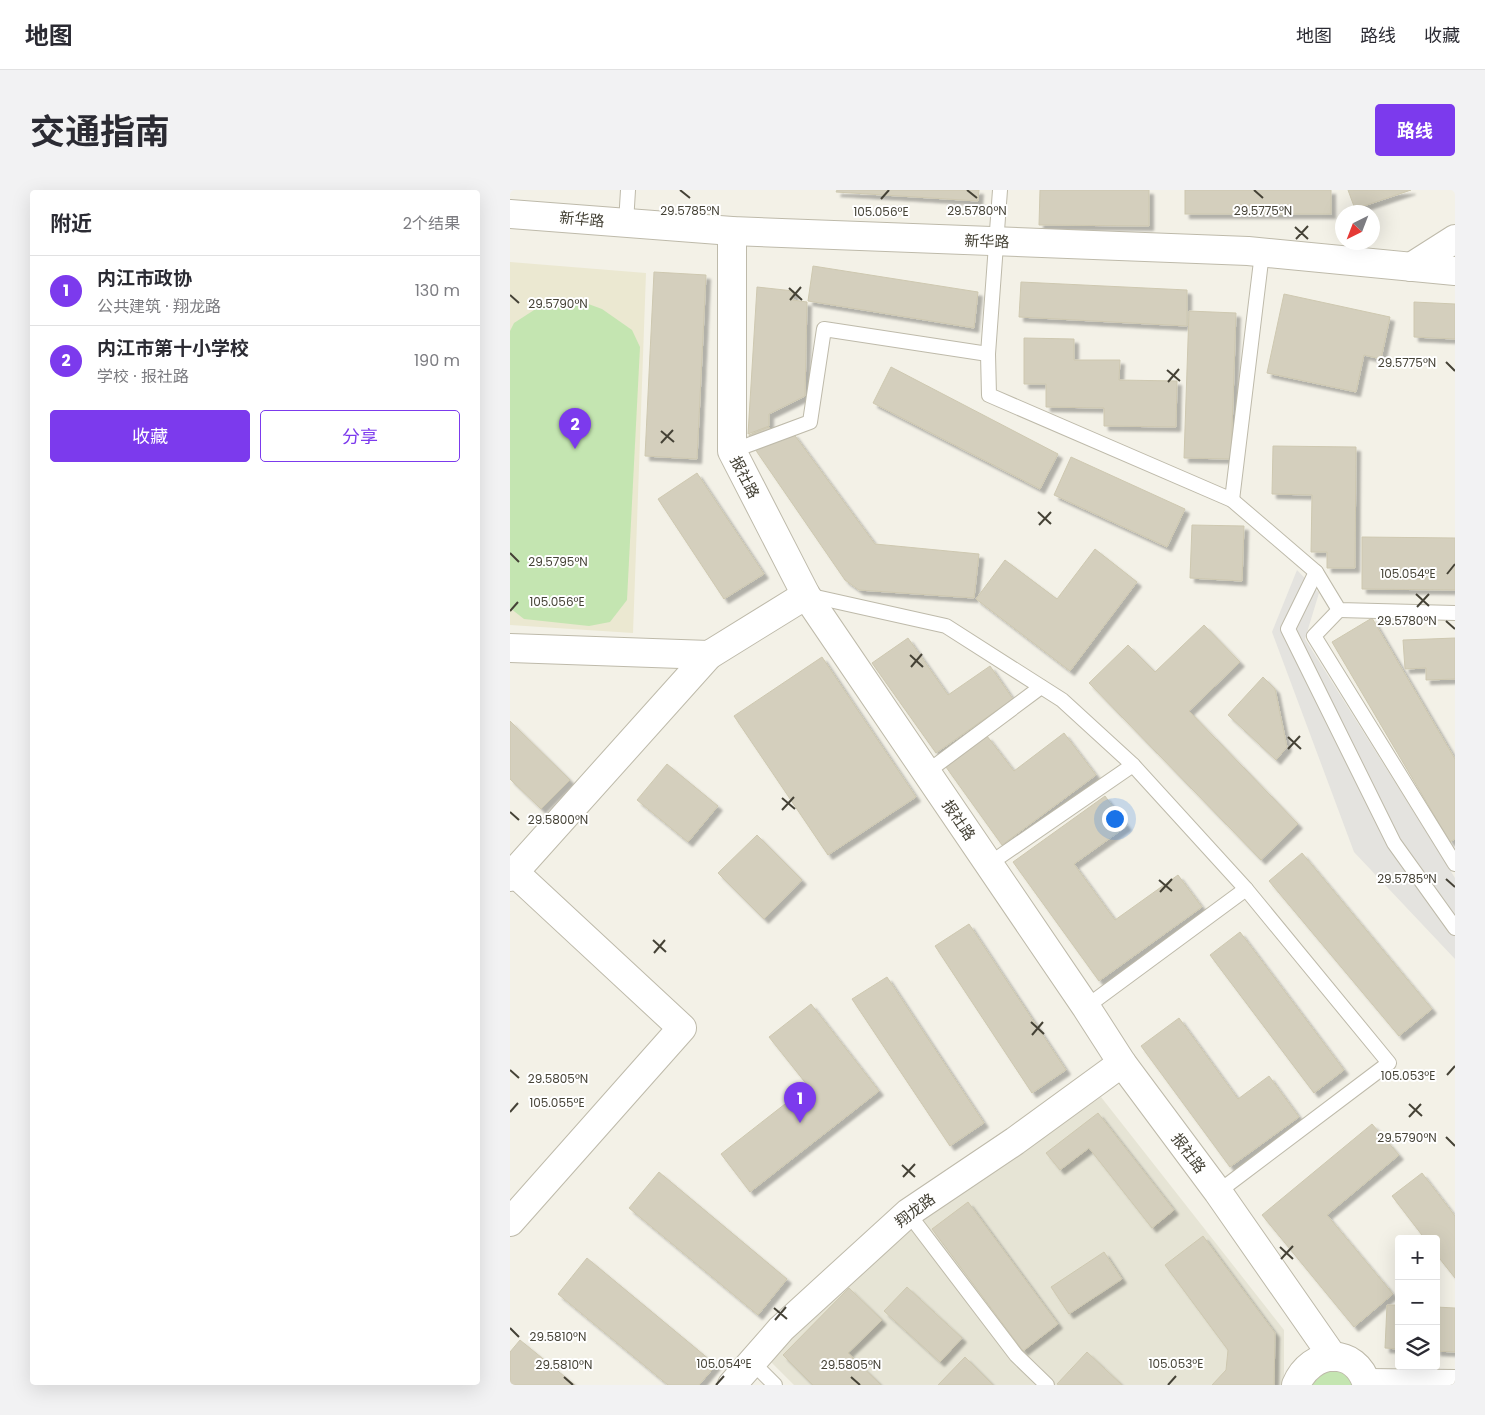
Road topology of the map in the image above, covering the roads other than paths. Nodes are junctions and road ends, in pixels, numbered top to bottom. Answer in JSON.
{"nodes":[{"id":1,"x":628,"y":190,"type":"edge"},
{"id":2,"x":1000,"y":190,"type":"edge"},
{"id":3,"x":510,"y":214,"type":"edge"},
{"id":4,"x":626,"y":223,"type":"junction"},
{"id":5,"x":732,"y":231,"type":"junction"},
{"id":6,"x":1455,"y":239,"type":"edge"},
{"id":7,"x":995,"y":242,"type":"junction"},
{"id":8,"x":1262,"y":252,"type":"junction"},
{"id":9,"x":1411,"y":267,"type":"junction"},
{"id":10,"x":1455,"y":271,"type":"edge"},
{"id":11,"x":988,"y":354,"type":"junction"},
{"id":12,"x":732,"y":451,"type":"junction"},
{"id":13,"x":1232,"y":500,"type":"junction"},
{"id":14,"x":1316,"y":572,"type":"junction"},
{"id":15,"x":806,"y":594,"type":"junction"},
{"id":16,"x":1339,"y":610,"type":"junction"},
{"id":17,"x":1455,"y":613,"type":"edge"},
{"id":18,"x":510,"y":648,"type":"edge"},
{"id":19,"x":709,"y":655,"type":"junction"},
{"id":20,"x":1041,"y":687,"type":"junction"},
{"id":21,"x":1133,"y":765,"type":"junction"},
{"id":22,"x":927,"y":772,"type":"junction"},
{"id":23,"x":989,"y":864,"type":"junction"},
{"id":24,"x":1455,"y":864,"type":"edge"},
{"id":25,"x":512,"y":874,"type":"edge"},
{"id":26,"x":1246,"y":889,"type":"junction"},
{"id":27,"x":1455,"y":928,"type":"edge"},
{"id":28,"x":1086,"y":1006,"type":"junction"},
{"id":29,"x":1122,"y":1063,"type":"junction"},
{"id":30,"x":1218,"y":1192,"type":"junction"},
{"id":31,"x":908,"y":1213,"type":"junction"},
{"id":32,"x":510,"y":1222,"type":"edge"},
{"id":33,"x":1333,"y":1357,"type":"junction"},
{"id":34,"x":752,"y":1362,"type":"junction"},
{"id":35,"x":1367,"y":1384,"type":"edge"},
{"id":36,"x":1455,"y":1384,"type":"edge"},
{"id":37,"x":732,"y":1385,"type":"edge"},
{"id":38,"x":775,"y":1385,"type":"edge"},
{"id":39,"x":1047,"y":1385,"type":"edge"},
{"id":40,"x":1296,"y":1385,"type":"edge"}],
"edges":[{"from":1,"to":4,"type":"lane"},
{"from":2,"to":7,"type":"lane"},
{"from":3,"to":4,"type":"street","name":"新华路"},
{"from":4,"to":5,"type":"street","name":"新华路"},
{"from":5,"to":7,"type":"street","name":"新华路"},
{"from":5,"to":12,"type":"street","name":"报社路"},
{"from":6,"to":9,"type":"street"},
{"from":7,"to":8,"type":"street","name":"新华路"},
{"from":7,"to":11,"type":"lane"},
{"from":8,"to":9,"type":"street","name":"新华路"},
{"from":8,"to":13,"type":"lane"},
{"from":9,"to":10,"type":"street","name":"新华路"},
{"from":11,"to":12,"type":"lane"},
{"from":11,"to":13,"type":"lane"},
{"from":12,"to":15,"type":"street","name":"报社路"},
{"from":13,"to":14,"type":"lane"},
{"from":14,"to":16,"type":"lane"},
{"from":14,"to":27,"type":"lane"},
{"from":15,"to":19,"type":"street"},
{"from":15,"to":20,"type":"lane"},
{"from":15,"to":22,"type":"street","name":"报社路"},
{"from":16,"to":17,"type":"lane"},
{"from":16,"to":24,"type":"lane"},
{"from":18,"to":19,"type":"street"},
{"from":19,"to":25,"type":"street"},
{"from":20,"to":21,"type":"lane"},
{"from":20,"to":22,"type":"lane"},
{"from":21,"to":23,"type":"lane"},
{"from":21,"to":26,"type":"lane"},
{"from":22,"to":23,"type":"street","name":"报社路"},
{"from":23,"to":28,"type":"street","name":"报社路"},
{"from":25,"to":32,"type":"street"},
{"from":26,"to":28,"type":"lane"},
{"from":26,"to":30,"type":"lane"},
{"from":28,"to":29,"type":"street","name":"报社路"},
{"from":29,"to":30,"type":"street","name":"报社路"},
{"from":29,"to":31,"type":"street","name":"翔龙路"},
{"from":30,"to":33,"type":"street","name":"报社路"},
{"from":31,"to":34,"type":"street","name":"翔龙路"},
{"from":31,"to":39,"type":"lane"},
{"from":33,"to":35,"type":"street"},
{"from":33,"to":40,"type":"street"},
{"from":34,"to":37,"type":"street","name":"翔龙路"},
{"from":34,"to":38,"type":"lane"},
{"from":35,"to":36,"type":"street"}]}
